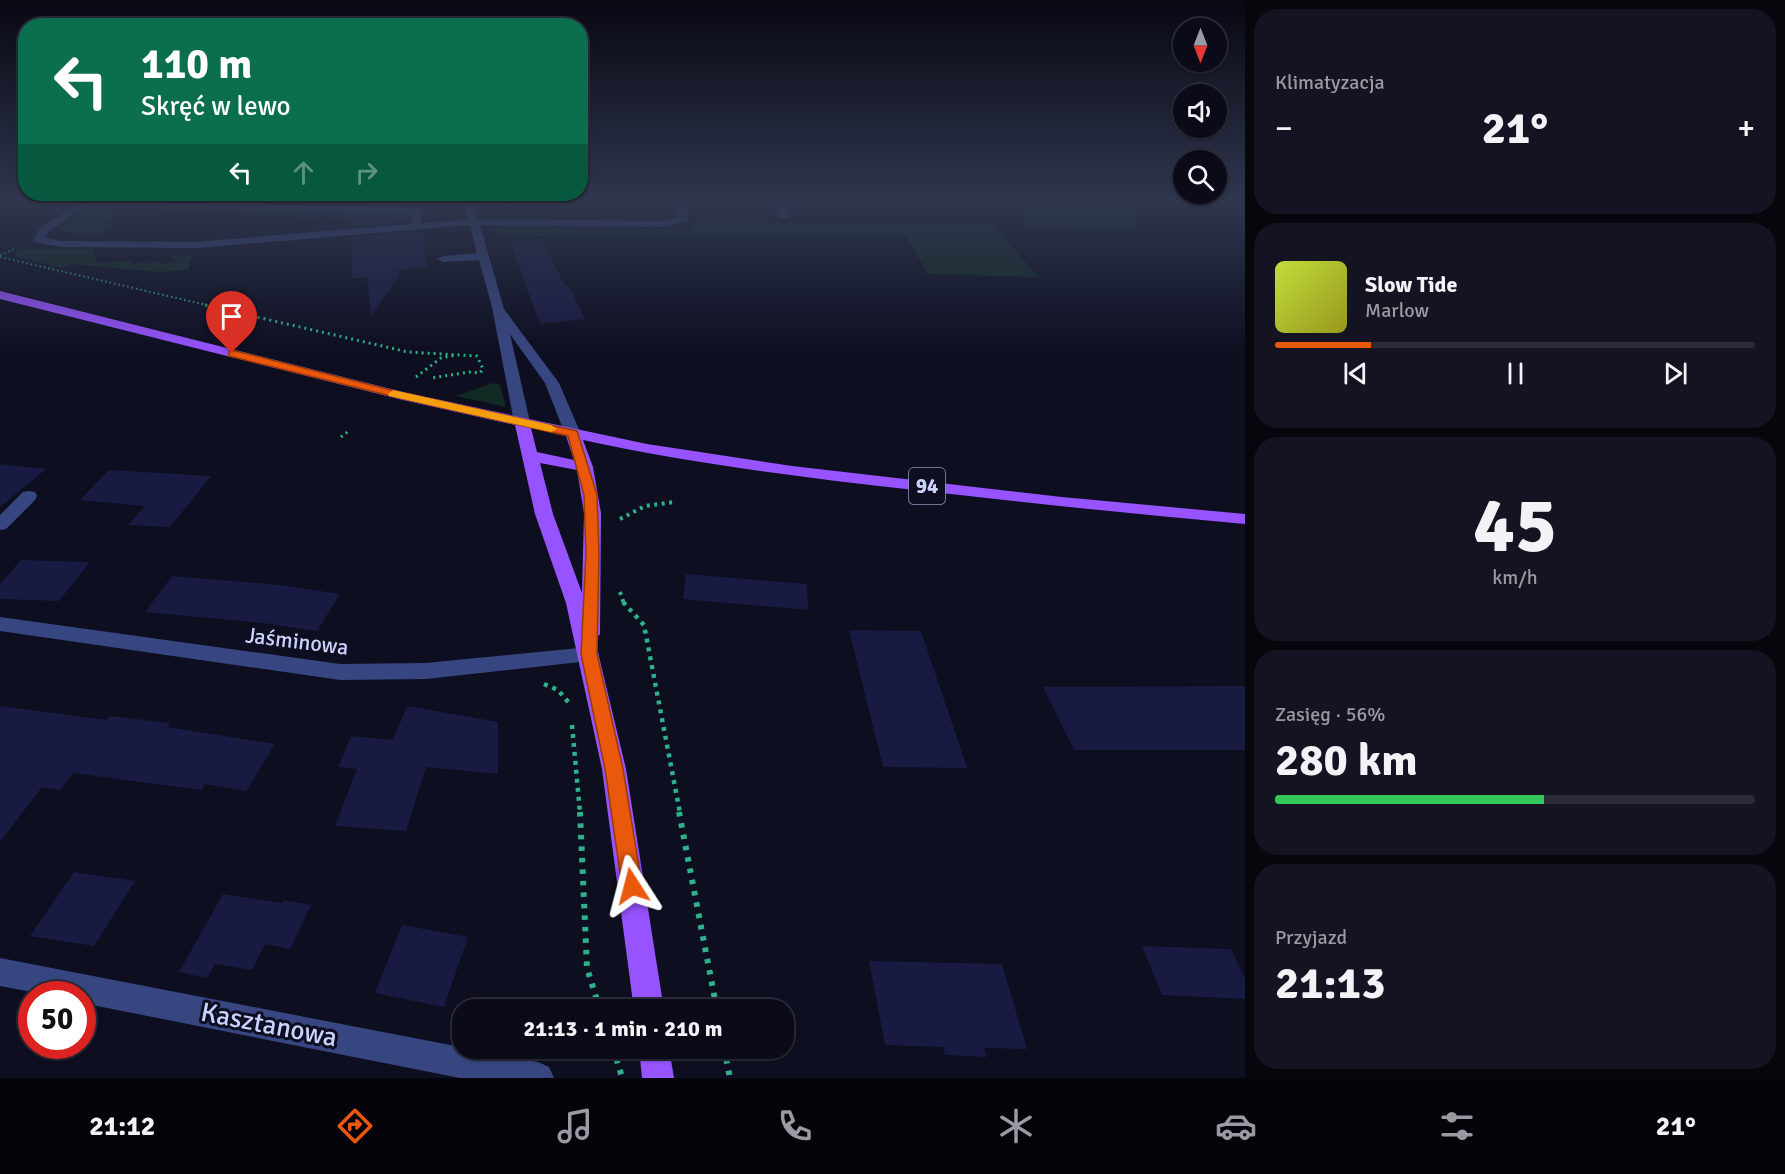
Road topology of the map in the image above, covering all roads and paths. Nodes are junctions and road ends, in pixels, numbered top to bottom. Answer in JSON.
{"nodes":[{"id":1,"x":483,"y":252,"type":"edge"},
{"id":2,"x":484,"y":256,"type":"junction"},
{"id":3,"x":0,"y":257,"type":"edge"},
{"id":4,"x":443,"y":259,"type":"dead end"},
{"id":5,"x":0,"y":296,"type":"edge"},
{"id":6,"x":498,"y":307,"type":"junction"},
{"id":7,"x":476,"y":350,"type":"dead end"},
{"id":8,"x":466,"y":353,"type":"junction"},
{"id":9,"x":471,"y":354,"type":"junction"},
{"id":10,"x":429,"y":378,"type":"dead end"},
{"id":11,"x":420,"y":380,"type":"dead end"},
{"id":12,"x":522,"y":422,"type":"junction"},
{"id":13,"x":350,"y":430,"type":"dead end"},
{"id":14,"x":573,"y":434,"type":"junction"},
{"id":15,"x":341,"y":437,"type":"dead end"},
{"id":16,"x":531,"y":456,"type":"junction"},
{"id":17,"x":585,"y":467,"type":"junction"},
{"id":18,"x":29,"y":496,"type":"dead end"},
{"id":19,"x":674,"y":502,"type":"dead end"},
{"id":20,"x":1245,"y":519,"type":"edge"},
{"id":21,"x":0,"y":525,"type":"edge"},
{"id":22,"x":614,"y":527,"type":"dead end"},
{"id":23,"x":618,"y":581,"type":"dead end"},
{"id":24,"x":0,"y":624,"type":"edge"},
{"id":25,"x":589,"y":654,"type":"junction"},
{"id":26,"x":540,"y":682,"type":"dead end"},
{"id":27,"x":0,"y":972,"type":"edge"},
{"id":28,"x":597,"y":999,"type":"edge"},
{"id":29,"x":647,"y":999,"type":"edge"},
{"id":30,"x":715,"y":999,"type":"edge"},
{"id":31,"x":616,"y":1059,"type":"edge"},
{"id":32,"x":655,"y":1059,"type":"edge"},
{"id":33,"x":726,"y":1059,"type":"edge"},
{"id":34,"x":538,"y":1078,"type":"edge"},
{"id":35,"x":622,"y":1078,"type":"edge"},
{"id":36,"x":658,"y":1078,"type":"edge"},
{"id":37,"x":730,"y":1078,"type":"edge"}],
"edges":[{"from":1,"to":2,"type":"street"},
{"from":2,"to":4,"type":"street"},
{"from":2,"to":6,"type":"street"},
{"from":3,"to":8,"type":"path"},
{"from":5,"to":12,"type":"main road","number":"94"},
{"from":6,"to":12,"type":"street"},
{"from":6,"to":14,"type":"street"},
{"from":7,"to":9,"type":"path"},
{"from":8,"to":9,"type":"path"},
{"from":8,"to":11,"type":"path"},
{"from":9,"to":10,"type":"path"},
{"from":12,"to":14,"type":"main road","number":"94"},
{"from":12,"to":16,"type":"main road"},
{"from":13,"to":15,"type":"path"},
{"from":14,"to":17,"type":"main road"},
{"from":14,"to":20,"type":"main road","number":"94"},
{"from":16,"to":17,"type":"main road"},
{"from":16,"to":25,"type":"main road"},
{"from":17,"to":25,"type":"main road"},
{"from":18,"to":21,"type":"street"},
{"from":19,"to":22,"type":"path"},
{"from":23,"to":30,"type":"path"},
{"from":24,"to":25,"type":"street","name":"Jaśminowa"},
{"from":25,"to":29,"type":"main road"},
{"from":26,"to":28,"type":"path"},
{"from":27,"to":34,"type":"street","name":"Kasztanowa"},
{"from":31,"to":35,"type":"path"},
{"from":32,"to":36,"type":"main road"},
{"from":33,"to":37,"type":"path"}]}
